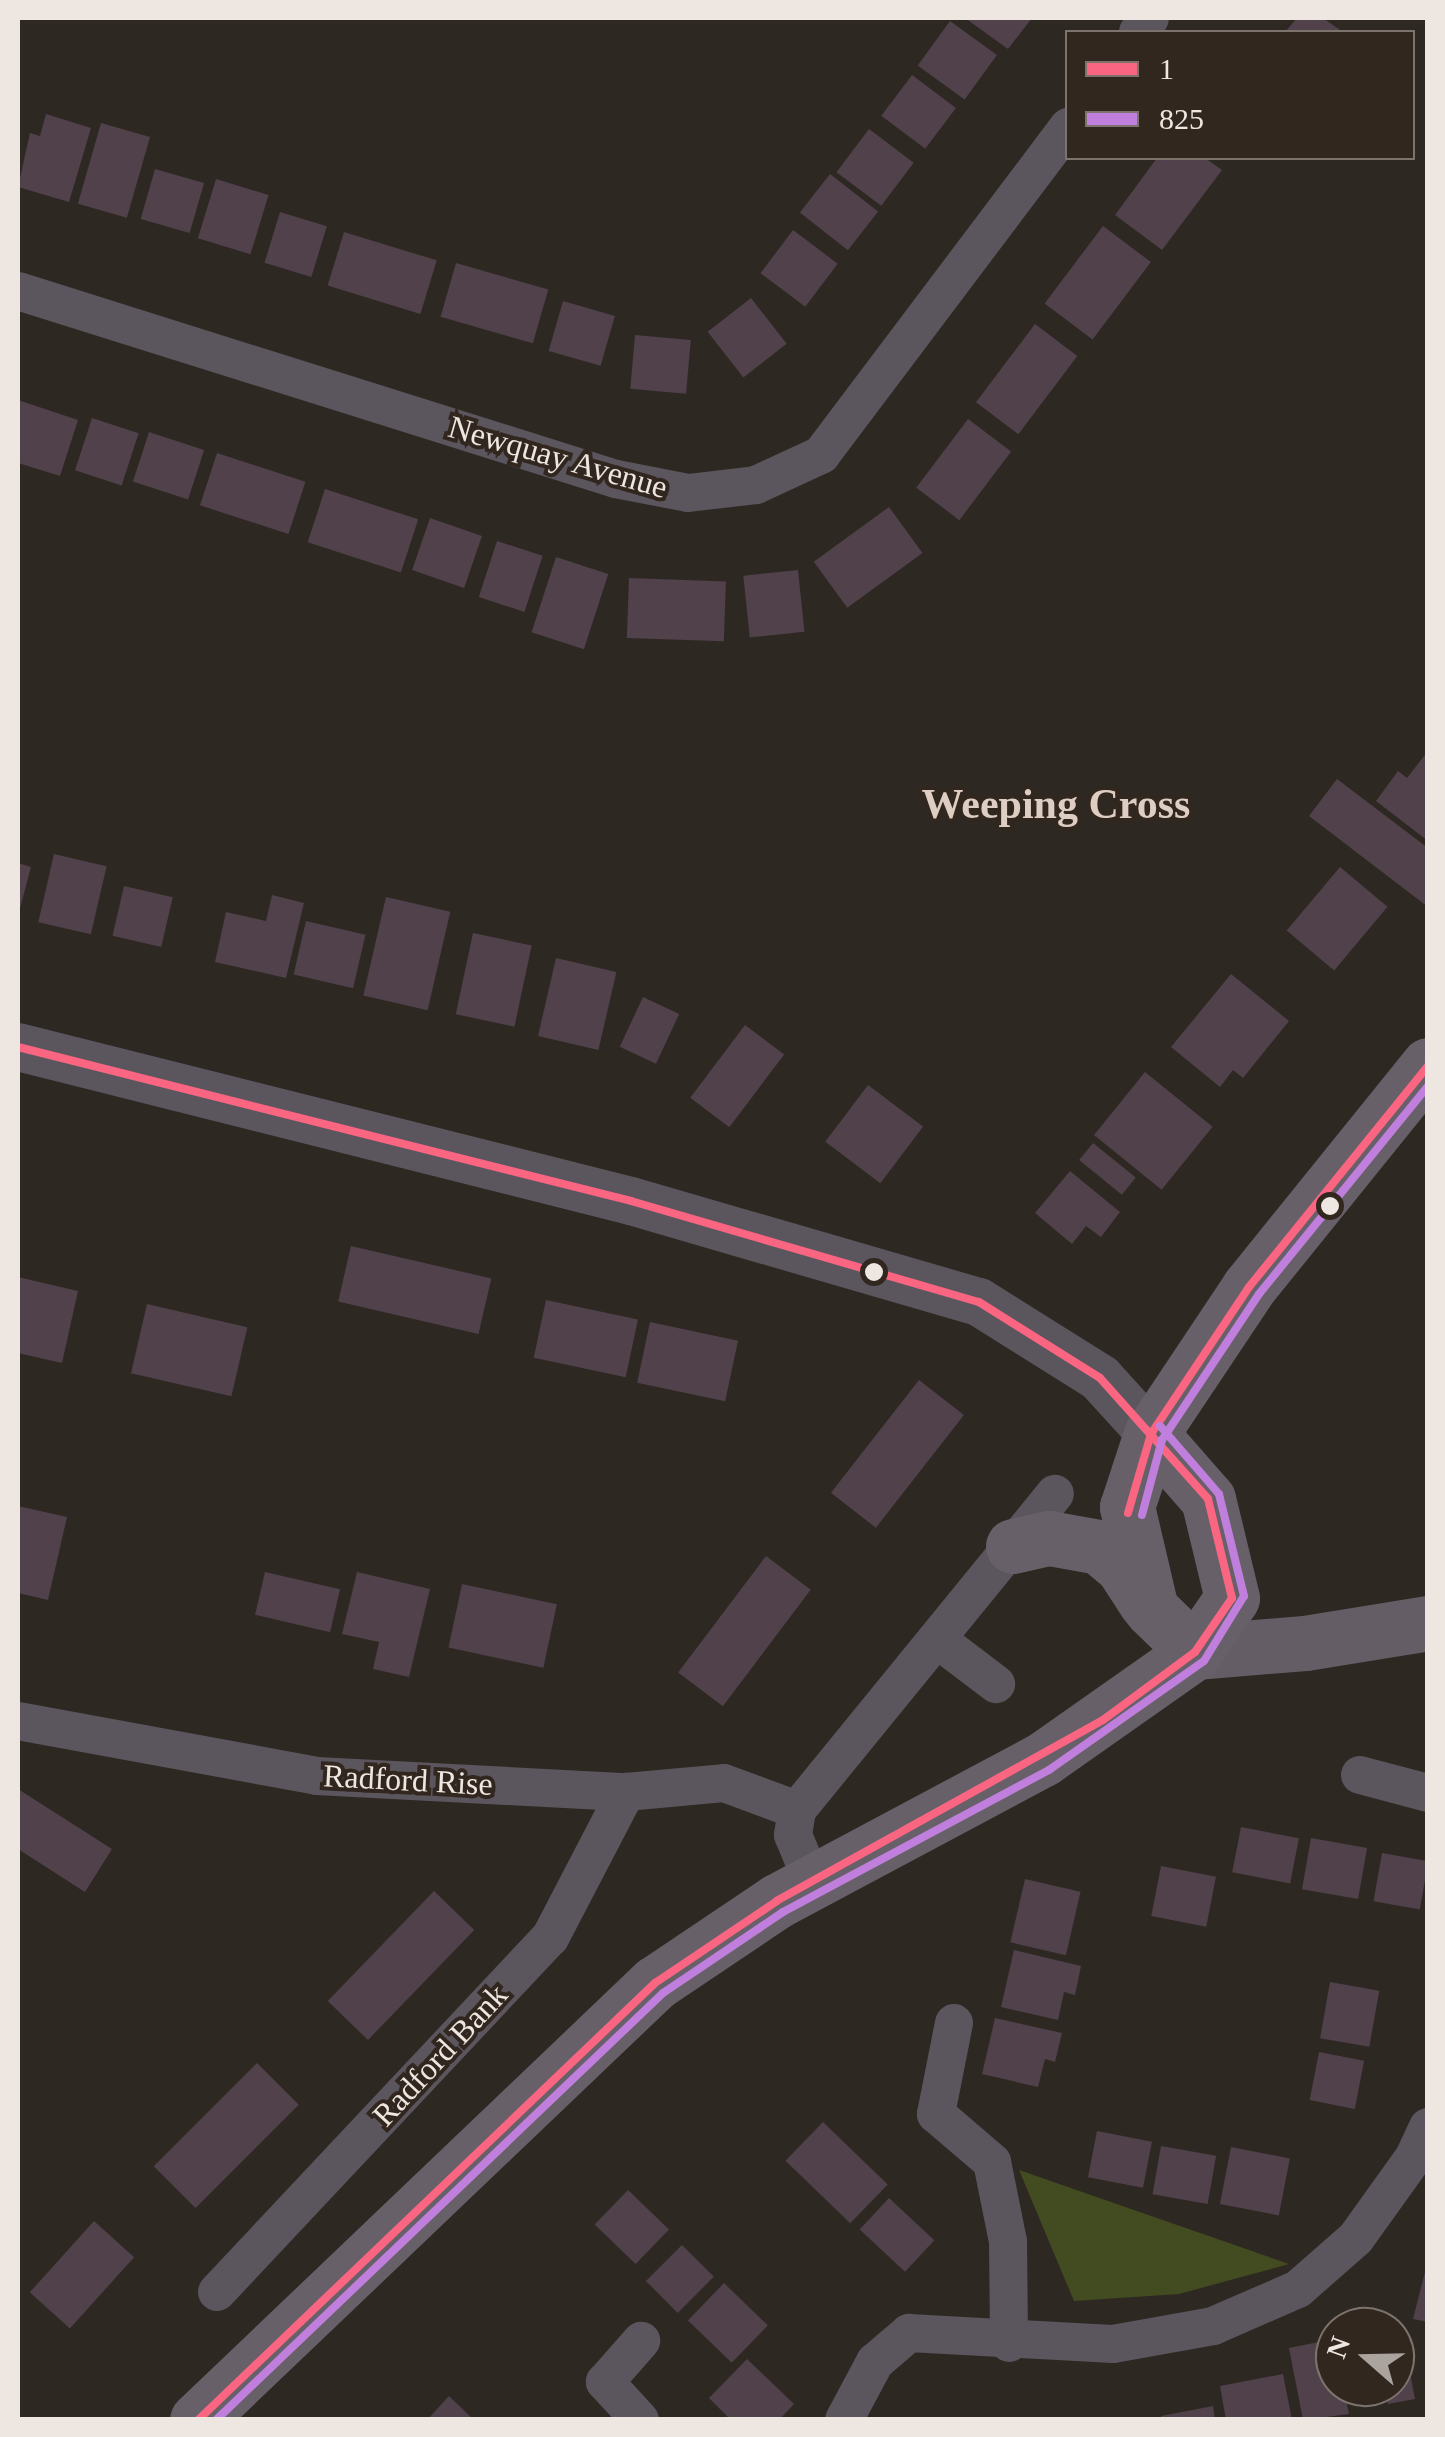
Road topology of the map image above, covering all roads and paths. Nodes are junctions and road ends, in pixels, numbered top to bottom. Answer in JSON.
{"nodes":[{"id":1,"x":1065,"y":131,"type":"edge"},
{"id":2,"x":18,"y":291,"type":"edge"},
{"id":3,"x":18,"y":1047,"type":"edge"},
{"id":4,"x":1428,"y":1065,"type":"edge"},
{"id":5,"x":1152,"y":1434,"type":"junction"},
{"id":6,"x":1055,"y":1494,"type":"dead end"},
{"id":7,"x":1013,"y":1546,"type":"junction"},
{"id":8,"x":1151,"y":1609,"type":"junction"},
{"id":9,"x":1428,"y":1623,"type":"edge"},
{"id":10,"x":938,"y":1640,"type":"junction"},
{"id":11,"x":1195,"y":1652,"type":"junction"},
{"id":12,"x":996,"y":1684,"type":"dead end"},
{"id":13,"x":18,"y":1721,"type":"edge"},
{"id":14,"x":1360,"y":1775,"type":"dead end"},
{"id":15,"x":626,"y":1792,"type":"junction"},
{"id":16,"x":1428,"y":1793,"type":"edge"},
{"id":17,"x":796,"y":1810,"type":"junction"},
{"id":18,"x":812,"y":1884,"type":"junction"},
{"id":19,"x":954,"y":2023,"type":"dead end"},
{"id":20,"x":1428,"y":2127,"type":"edge"},
{"id":21,"x":217,"y":2292,"type":"dead end"},
{"id":22,"x":642,"y":2341,"type":"dead end"},
{"id":23,"x":1008,"y":2343,"type":"junction"},
{"id":24,"x":198,"y":2420,"type":"edge"},
{"id":25,"x":640,"y":2420,"type":"edge"},
{"id":26,"x":844,"y":2420,"type":"edge"}],
"edges":[{"from":1,"to":2,"type":"street","name":"Newquay Avenue"},
{"from":3,"to":5,"type":"street"},
{"from":4,"to":5,"type":"highway"},
{"from":5,"to":8,"type":"highway"},
{"from":5,"to":11,"type":"highway"},
{"from":6,"to":7,"type":"street"},
{"from":7,"to":8,"type":"highway"},
{"from":7,"to":10,"type":"street"},
{"from":8,"to":11,"type":"highway"},
{"from":9,"to":11,"type":"main road"},
{"from":10,"to":12,"type":"street"},
{"from":10,"to":17,"type":"street"},
{"from":11,"to":18,"type":"highway"},
{"from":13,"to":15,"type":"street","name":"Radford Rise"},
{"from":14,"to":16,"type":"street"},
{"from":15,"to":17,"type":"street","name":"Radford Rise"},
{"from":15,"to":21,"type":"street","name":"Radford Bank"},
{"from":17,"to":18,"type":"street"},
{"from":18,"to":24,"type":"highway"},
{"from":19,"to":23,"type":"street"},
{"from":20,"to":23,"type":"street"},
{"from":22,"to":25,"type":"street"},
{"from":23,"to":26,"type":"street"}]}
